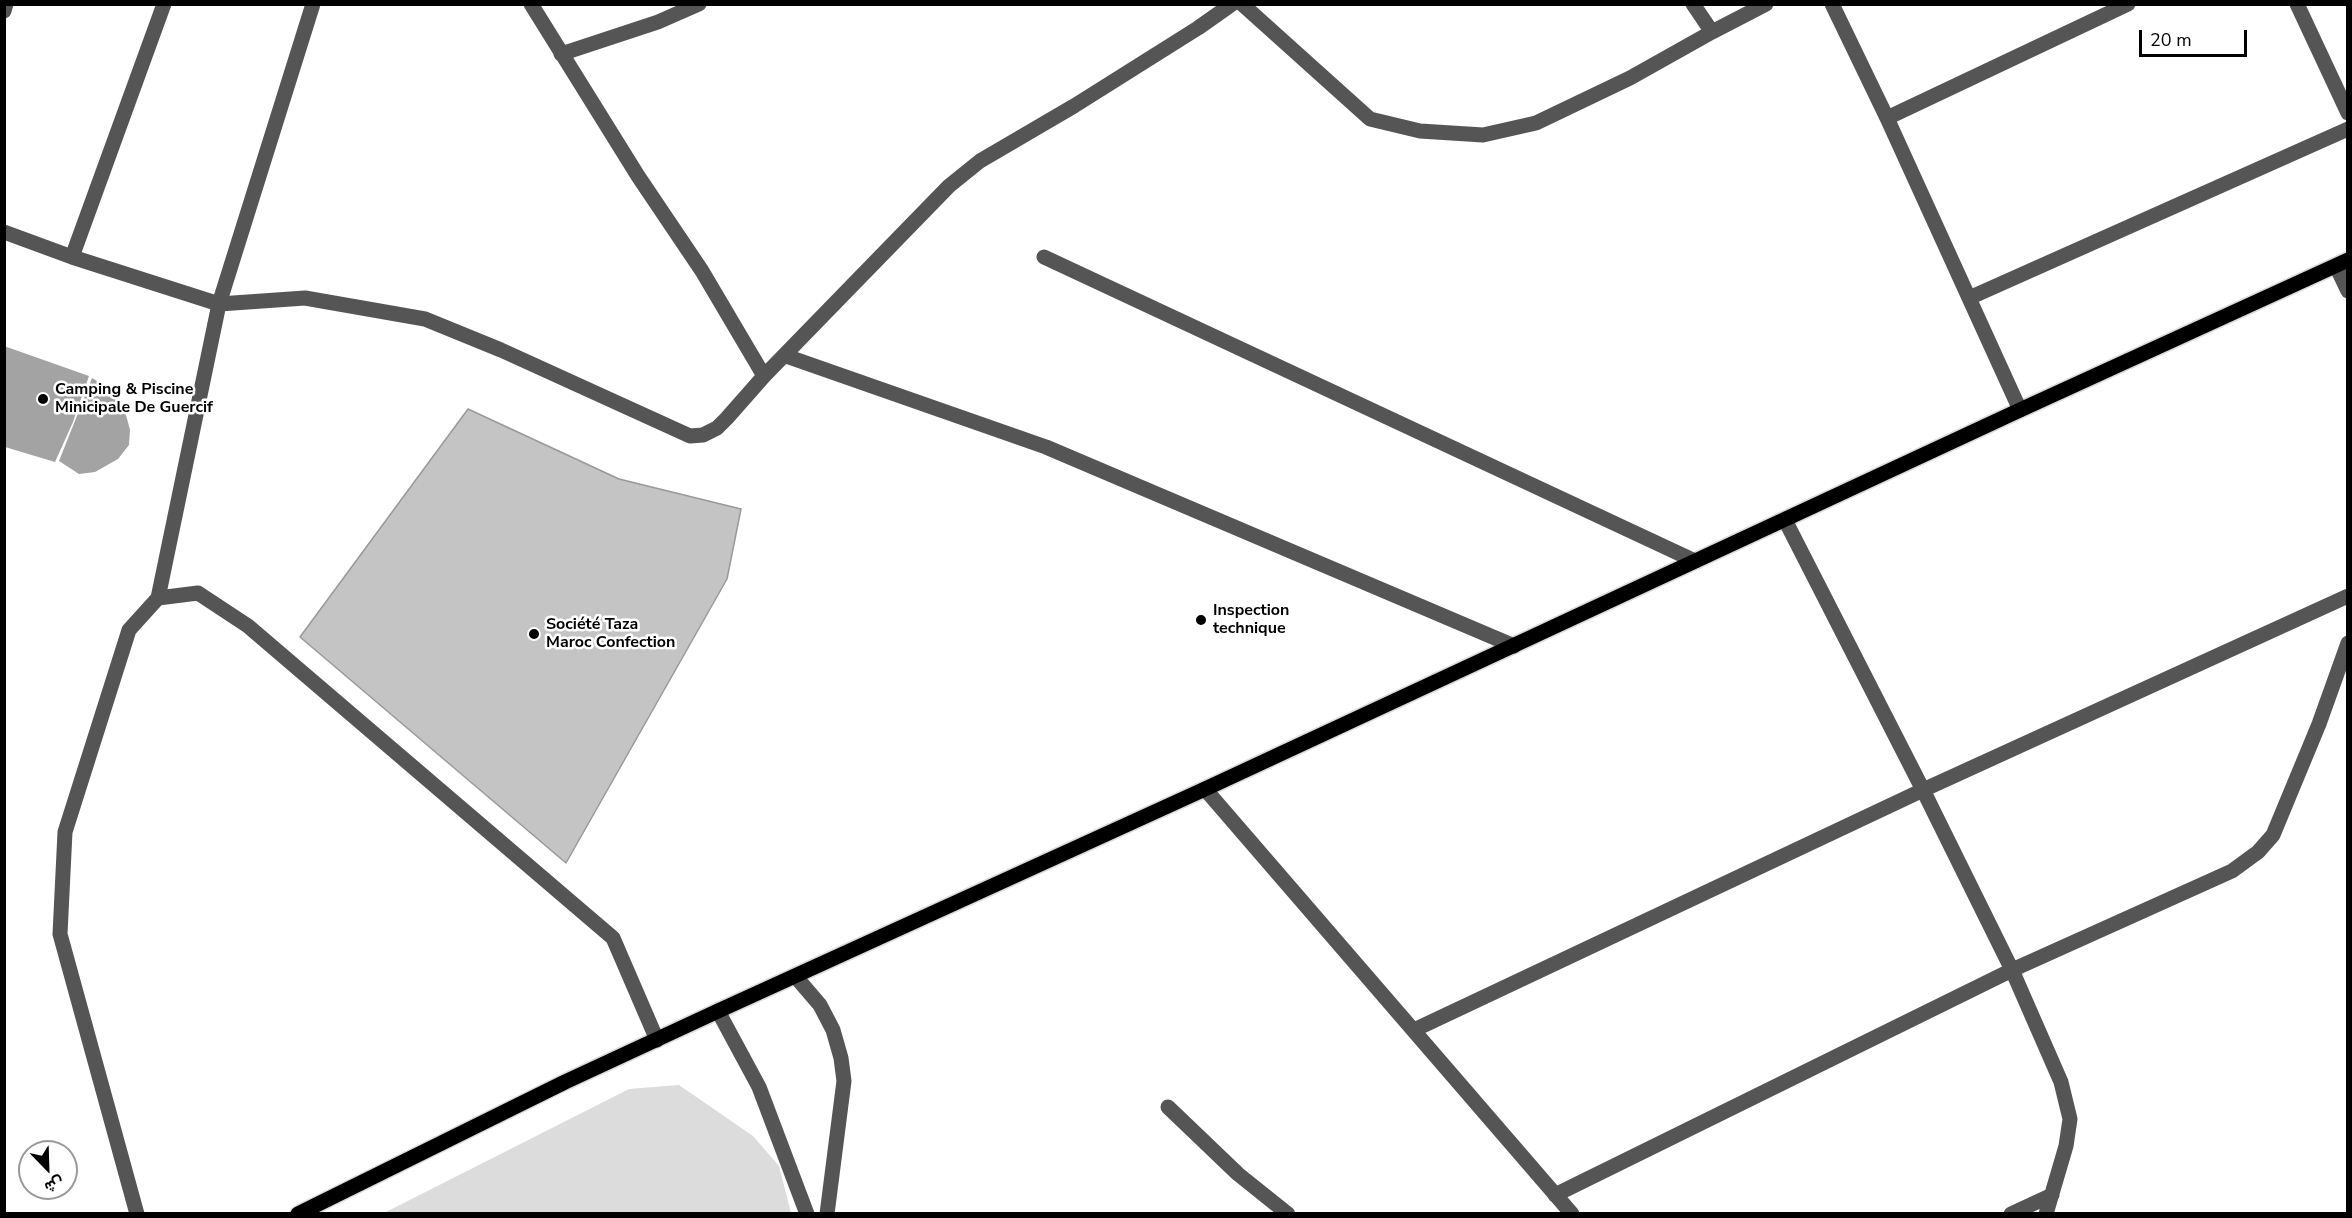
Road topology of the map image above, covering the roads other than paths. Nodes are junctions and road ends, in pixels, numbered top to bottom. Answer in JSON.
{"nodes":[{"id":1,"x":6,"y":4,"type":"edge"},
{"id":2,"x":164,"y":4,"type":"edge"},
{"id":3,"x":314,"y":4,"type":"edge"},
{"id":4,"x":531,"y":4,"type":"edge"},
{"id":5,"x":699,"y":4,"type":"edge"},
{"id":6,"x":1232,"y":4,"type":"edge"},
{"id":7,"x":1242,"y":4,"type":"edge"},
{"id":8,"x":1693,"y":4,"type":"edge"},
{"id":9,"x":1766,"y":4,"type":"edge"},
{"id":10,"x":1832,"y":4,"type":"edge"},
{"id":11,"x":2128,"y":4,"type":"edge"},
{"id":12,"x":2297,"y":4,"type":"edge"},
{"id":13,"x":4,"y":10,"type":"edge"},
{"id":14,"x":1712,"y":32,"type":"junction"},
{"id":15,"x":561,"y":54,"type":"junction"},
{"id":16,"x":2348,"y":113,"type":"edge"},
{"id":17,"x":1887,"y":118,"type":"junction"},
{"id":18,"x":2348,"y":129,"type":"edge"},
{"id":19,"x":4,"y":232,"type":"edge"},
{"id":20,"x":72,"y":257,"type":"junction"},
{"id":21,"x":1044,"y":257,"type":"dead end"},
{"id":22,"x":2342,"y":263,"type":"edge"},
{"id":23,"x":2348,"y":291,"type":"edge"},
{"id":24,"x":1969,"y":298,"type":"junction"},
{"id":25,"x":219,"y":304,"type":"junction"},
{"id":26,"x":786,"y":356,"type":"junction"},
{"id":27,"x":764,"y":376,"type":"junction"},
{"id":28,"x":2020,"y":410,"type":"junction"},
{"id":29,"x":1785,"y":520,"type":"junction"},
{"id":30,"x":1695,"y":561,"type":"junction"},
{"id":31,"x":2348,"y":596,"type":"edge"},
{"id":32,"x":158,"y":598,"type":"junction"},
{"id":33,"x":2348,"y":643,"type":"edge"},
{"id":34,"x":1514,"y":646,"type":"junction"},
{"id":35,"x":1205,"y":789,"type":"junction"},
{"id":36,"x":1923,"y":790,"type":"junction"},
{"id":37,"x":2012,"y":970,"type":"junction"},
{"id":38,"x":796,"y":977,"type":"junction"},
{"id":39,"x":718,"y":1011,"type":"junction"},
{"id":40,"x":1414,"y":1030,"type":"junction"},
{"id":41,"x":657,"y":1040,"type":"junction"},
{"id":42,"x":1168,"y":1107,"type":"dead end"},
{"id":43,"x":1555,"y":1195,"type":"junction"},
{"id":44,"x":2052,"y":1195,"type":"junction"},
{"id":45,"x":137,"y":1214,"type":"edge"},
{"id":46,"x":298,"y":1214,"type":"edge"},
{"id":47,"x":807,"y":1214,"type":"edge"},
{"id":48,"x":827,"y":1214,"type":"edge"},
{"id":49,"x":1288,"y":1214,"type":"edge"},
{"id":50,"x":1572,"y":1214,"type":"edge"},
{"id":51,"x":2011,"y":1214,"type":"edge"},
{"id":52,"x":2046,"y":1214,"type":"edge"}],
"edges":[{"from":1,"to":13,"type":"street"},
{"from":2,"to":20,"type":"street"},
{"from":3,"to":25,"type":"street"},
{"from":4,"to":15,"type":"street"},
{"from":5,"to":15,"type":"street"},
{"from":6,"to":26,"type":"street"},
{"from":7,"to":14,"type":"street"},
{"from":8,"to":14,"type":"street"},
{"from":9,"to":14,"type":"street"},
{"from":10,"to":17,"type":"street"},
{"from":11,"to":17,"type":"street"},
{"from":12,"to":16,"type":"street"},
{"from":15,"to":27,"type":"street"},
{"from":17,"to":24,"type":"street"},
{"from":18,"to":24,"type":"street"},
{"from":19,"to":20,"type":"street"},
{"from":20,"to":25,"type":"street"},
{"from":21,"to":30,"type":"street"},
{"from":22,"to":23,"type":"street"},
{"from":22,"to":28,"type":"main road"},
{"from":24,"to":28,"type":"street"},
{"from":25,"to":27,"type":"street"},
{"from":25,"to":32,"type":"street"},
{"from":26,"to":27,"type":"street"},
{"from":26,"to":34,"type":"street"},
{"from":28,"to":29,"type":"main road"},
{"from":29,"to":30,"type":"main road"},
{"from":29,"to":36,"type":"street"},
{"from":30,"to":34,"type":"main road"},
{"from":31,"to":36,"type":"street"},
{"from":32,"to":41,"type":"street"},
{"from":32,"to":45,"type":"street"},
{"from":33,"to":37,"type":"street"},
{"from":34,"to":35,"type":"main road"},
{"from":35,"to":38,"type":"main road"},
{"from":35,"to":40,"type":"street"},
{"from":36,"to":37,"type":"street"},
{"from":36,"to":40,"type":"street"},
{"from":37,"to":43,"type":"street"},
{"from":37,"to":44,"type":"street"},
{"from":38,"to":39,"type":"main road"},
{"from":38,"to":48,"type":"street"},
{"from":39,"to":41,"type":"main road"},
{"from":39,"to":47,"type":"street"},
{"from":40,"to":43,"type":"street"},
{"from":41,"to":46,"type":"main road"},
{"from":42,"to":49,"type":"street"},
{"from":43,"to":50,"type":"street"},
{"from":44,"to":51,"type":"street"},
{"from":44,"to":52,"type":"street"}]}
